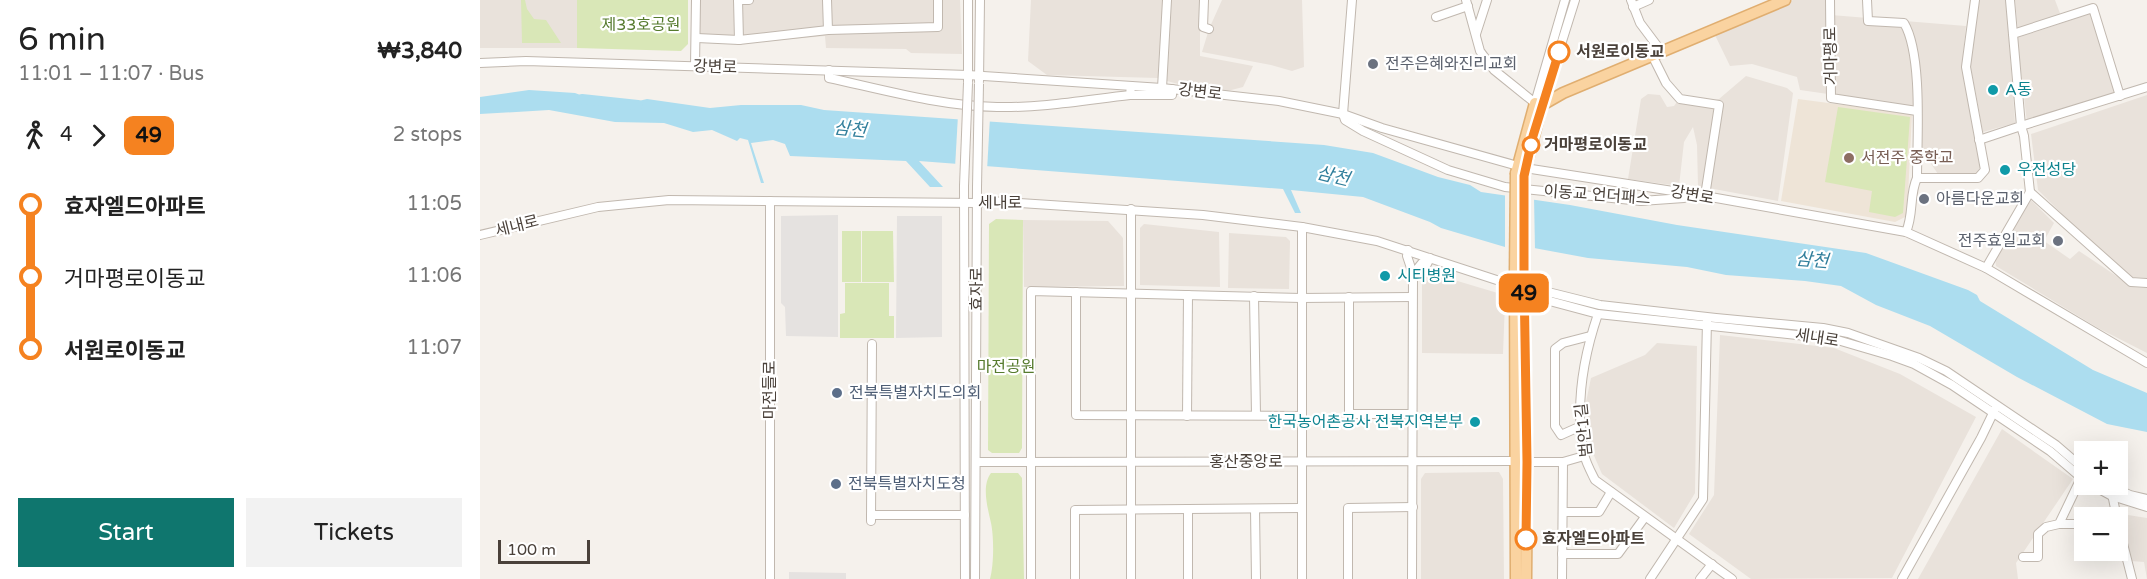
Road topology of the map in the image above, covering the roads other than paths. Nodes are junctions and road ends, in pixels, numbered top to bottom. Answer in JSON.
{"nodes":[{"id":1,"x":696,"y":0,"type":"edge"},
{"id":2,"x":738,"y":0,"type":"edge"},
{"id":3,"x":749,"y":0,"type":"edge"},
{"id":4,"x":827,"y":0,"type":"edge"},
{"id":5,"x":938,"y":0,"type":"edge"},
{"id":6,"x":968,"y":0,"type":"edge"},
{"id":7,"x":980,"y":0,"type":"edge"},
{"id":8,"x":1167,"y":0,"type":"edge"},
{"id":9,"x":1204,"y":0,"type":"edge"},
{"id":10,"x":1352,"y":0,"type":"edge"},
{"id":11,"x":1487,"y":0,"type":"edge"},
{"id":12,"x":1565,"y":0,"type":"edge"},
{"id":13,"x":1575,"y":0,"type":"edge"},
{"id":14,"x":1649,"y":0,"type":"edge"},
{"id":15,"x":1785,"y":0,"type":"edge"},
{"id":16,"x":1830,"y":0,"type":"edge"},
{"id":17,"x":1867,"y":0,"type":"edge"},
{"id":18,"x":1975,"y":0,"type":"edge"},
{"id":19,"x":2010,"y":0,"type":"edge"},
{"id":20,"x":1467,"y":3,"type":"edge"},
{"id":21,"x":1632,"y":4,"type":"edge"},
{"id":22,"x":1767,"y":4,"type":"edge"},
{"id":23,"x":1436,"y":17,"type":"dead end"},
{"id":24,"x":1209,"y":29,"type":"dead end"},
{"id":25,"x":828,"y":30,"type":"junction"},
{"id":26,"x":2013,"y":34,"type":"junction"},
{"id":27,"x":1476,"y":35,"type":"junction"},
{"id":28,"x":697,"y":38,"type":"junction"},
{"id":29,"x":739,"y":40,"type":"junction"},
{"id":30,"x":1657,"y":52,"type":"junction"},
{"id":31,"x":480,"y":63,"type":"edge"},
{"id":32,"x":695,"y":66,"type":"junction"},
{"id":33,"x":829,"y":70,"type":"junction"},
{"id":34,"x":968,"y":79,"type":"junction"},
{"id":35,"x":979,"y":80,"type":"junction"},
{"id":36,"x":1550,"y":82,"type":"junction"},
{"id":37,"x":2147,"y":87,"type":"edge"},
{"id":38,"x":1162,"y":88,"type":"junction"},
{"id":39,"x":1172,"y":89,"type":"junction"},
{"id":40,"x":1131,"y":90,"type":"junction"},
{"id":41,"x":1563,"y":93,"type":"junction"},
{"id":42,"x":2120,"y":96,"type":"junction"},
{"id":43,"x":1539,"y":104,"type":"junction"},
{"id":44,"x":1917,"y":111,"type":"junction"},
{"id":45,"x":1343,"y":114,"type":"junction"},
{"id":46,"x":2021,"y":126,"type":"junction"},
{"id":47,"x":1979,"y":140,"type":"junction"},
{"id":48,"x":1520,"y":171,"type":"junction"},
{"id":49,"x":1917,"y":178,"type":"junction"},
{"id":50,"x":2030,"y":192,"type":"junction"},
{"id":51,"x":1688,"y":194,"type":"junction"},
{"id":52,"x":1705,"y":196,"type":"junction"},
{"id":53,"x":770,"y":201,"type":"junction"},
{"id":54,"x":964,"y":202,"type":"junction"},
{"id":55,"x":977,"y":203,"type":"junction"},
{"id":56,"x":1131,"y":209,"type":"junction"},
{"id":57,"x":1302,"y":226,"type":"junction"},
{"id":58,"x":1906,"y":232,"type":"junction"},
{"id":59,"x":480,"y":235,"type":"edge"},
{"id":60,"x":1408,"y":250,"type":"junction"},
{"id":61,"x":1430,"y":258,"type":"junction"},
{"id":62,"x":1986,"y":268,"type":"junction"},
{"id":63,"x":1413,"y":274,"type":"junction"},
{"id":64,"x":2147,"y":283,"type":"edge"},
{"id":65,"x":1520,"y":284,"type":"junction"},
{"id":66,"x":1076,"y":292,"type":"junction"},
{"id":67,"x":1131,"y":294,"type":"junction"},
{"id":68,"x":1188,"y":295,"type":"junction"},
{"id":69,"x":1254,"y":296,"type":"junction"},
{"id":70,"x":1349,"y":297,"type":"junction"},
{"id":71,"x":1412,"y":297,"type":"junction"},
{"id":72,"x":1301,"y":298,"type":"junction"},
{"id":73,"x":1598,"y":314,"type":"junction"},
{"id":74,"x":1707,"y":321,"type":"junction"},
{"id":75,"x":1590,"y":336,"type":"junction"},
{"id":76,"x":872,"y":344,"type":"dead end"},
{"id":77,"x":2147,"y":363,"type":"edge"},
{"id":78,"x":1995,"y":409,"type":"junction"},
{"id":79,"x":1411,"y":414,"type":"junction"},
{"id":80,"x":1131,"y":415,"type":"junction"},
{"id":81,"x":1256,"y":415,"type":"junction"},
{"id":82,"x":1187,"y":416,"type":"junction"},
{"id":83,"x":1301,"y":416,"type":"junction"},
{"id":84,"x":1581,"y":426,"type":"junction"},
{"id":85,"x":1584,"y":456,"type":"junction"},
{"id":86,"x":1132,"y":461,"type":"junction"},
{"id":87,"x":1412,"y":461,"type":"junction"},
{"id":88,"x":1515,"y":461,"type":"junction"},
{"id":89,"x":976,"y":462,"type":"junction"},
{"id":90,"x":1030,"y":462,"type":"junction"},
{"id":91,"x":1301,"y":462,"type":"junction"},
{"id":92,"x":1527,"y":462,"type":"junction"},
{"id":93,"x":1563,"y":462,"type":"junction"},
{"id":94,"x":2074,"y":465,"type":"edge"},
{"id":95,"x":1611,"y":492,"type":"junction"},
{"id":96,"x":2128,"y":494,"type":"edge"},
{"id":97,"x":2074,"y":495,"type":"edge"},
{"id":98,"x":2122,"y":495,"type":"edge"},
{"id":99,"x":2147,"y":499,"type":"edge"},
{"id":100,"x":1413,"y":507,"type":"junction"},
{"id":101,"x":2147,"y":507,"type":"edge"},
{"id":102,"x":1188,"y":508,"type":"junction"},
{"id":103,"x":1255,"y":508,"type":"junction"},
{"id":104,"x":1301,"y":508,"type":"junction"},
{"id":105,"x":1132,"y":509,"type":"junction"},
{"id":106,"x":1563,"y":512,"type":"junction"},
{"id":107,"x":965,"y":515,"type":"junction"},
{"id":108,"x":1646,"y":517,"type":"junction"},
{"id":109,"x":2059,"y":524,"type":"junction"},
{"id":110,"x":2074,"y":524,"type":"edge"},
{"id":111,"x":1678,"y":538,"type":"junction"},
{"id":112,"x":1563,"y":554,"type":"junction"},
{"id":113,"x":2023,"y":557,"type":"dead end"},
{"id":114,"x":2127,"y":561,"type":"edge"},
{"id":115,"x":1712,"y":564,"type":"junction"},
{"id":116,"x":770,"y":579,"type":"edge"},
{"id":117,"x":965,"y":579,"type":"edge"},
{"id":118,"x":975,"y":579,"type":"edge"},
{"id":119,"x":1031,"y":579,"type":"edge"},
{"id":120,"x":1075,"y":579,"type":"edge"},
{"id":121,"x":1131,"y":579,"type":"edge"},
{"id":122,"x":1188,"y":579,"type":"edge"},
{"id":123,"x":1256,"y":579,"type":"edge"},
{"id":124,"x":1302,"y":579,"type":"edge"},
{"id":125,"x":1348,"y":579,"type":"edge"},
{"id":126,"x":1412,"y":579,"type":"edge"},
{"id":127,"x":1516,"y":579,"type":"edge"},
{"id":128,"x":1526,"y":579,"type":"edge"},
{"id":129,"x":1562,"y":579,"type":"edge"},
{"id":130,"x":1650,"y":579,"type":"edge"},
{"id":131,"x":1700,"y":579,"type":"edge"},
{"id":132,"x":1732,"y":579,"type":"edge"},
{"id":133,"x":1902,"y":579,"type":"edge"},
{"id":134,"x":2132,"y":579,"type":"edge"}],
"edges":[{"from":1,"to":28,"type":"street"},
{"from":2,"to":3,"type":"street"},
{"from":2,"to":29,"type":"street"},
{"from":4,"to":25,"type":"street"},
{"from":5,"to":25,"type":"street"},
{"from":6,"to":34,"type":"street","name":"효자로"},
{"from":7,"to":35,"type":"street","name":"효자로"},
{"from":8,"to":38,"type":"street"},
{"from":9,"to":24,"type":"street"},
{"from":10,"to":45,"type":"street"},
{"from":11,"to":27,"type":"street"},
{"from":12,"to":43,"type":"street"},
{"from":13,"to":36,"type":"street"},
{"from":14,"to":21,"type":"street"},
{"from":15,"to":22,"type":"main road"},
{"from":16,"to":44,"type":"street","name":"거마평로"},
{"from":17,"to":44,"type":"street"},
{"from":18,"to":47,"type":"street"},
{"from":19,"to":26,"type":"street"},
{"from":20,"to":23,"type":"street"},
{"from":20,"to":27,"type":"street"},
{"from":21,"to":30,"type":"street"},
{"from":22,"to":30,"type":"main road"},
{"from":25,"to":29,"type":"street"},
{"from":26,"to":42,"type":"street"},
{"from":26,"to":46,"type":"street"},
{"from":27,"to":43,"type":"street"},
{"from":28,"to":29,"type":"street"},
{"from":28,"to":32,"type":"street"},
{"from":30,"to":41,"type":"main road"},
{"from":30,"to":52,"type":"street"},
{"from":31,"to":32,"type":"street","name":"강변로"},
{"from":32,"to":33,"type":"street","name":"강변로"},
{"from":33,"to":34,"type":"street","name":"강변로"},
{"from":33,"to":40,"type":"street"},
{"from":34,"to":35,"type":"street","name":"강변로"},
{"from":34,"to":54,"type":"street","name":"효자로","bridge":true},
{"from":35,"to":40,"type":"street","name":"강변로"},
{"from":35,"to":55,"type":"street","name":"효자로","bridge":true},
{"from":36,"to":41,"type":"street"},
{"from":36,"to":43,"type":"street"},
{"from":37,"to":42,"type":"street"},
{"from":38,"to":39,"type":"street","name":"강변로"},
{"from":38,"to":40,"type":"street","name":"강변로"},
{"from":39,"to":40,"type":"street"},
{"from":39,"to":45,"type":"street","name":"강변로"},
{"from":41,"to":43,"type":"main road"},
{"from":42,"to":46,"type":"street"},
{"from":43,"to":48,"type":"main road"},
{"from":44,"to":49,"type":"street"},
{"from":45,"to":48,"type":"street","name":"강변로"},
{"from":45,"to":51,"type":"street","name":"이동교 언더패스"},
{"from":46,"to":47,"type":"street"},
{"from":46,"to":50,"type":"street"},
{"from":47,"to":49,"type":"street"},
{"from":48,"to":51,"type":"street","name":"강변로"},
{"from":48,"to":65,"type":"main road","bridge":true},
{"from":49,"to":58,"type":"street"},
{"from":50,"to":62,"type":"street"},
{"from":50,"to":64,"type":"street"},
{"from":51,"to":52,"type":"street","name":"강변로"},
{"from":52,"to":58,"type":"street","name":"강변로"},
{"from":53,"to":54,"type":"street","name":"세내로"},
{"from":53,"to":59,"type":"street","name":"세내로"},
{"from":53,"to":116,"type":"street","name":"마전들로"},
{"from":54,"to":55,"type":"street","name":"세내로"},
{"from":54,"to":107,"type":"street","name":"효자로"},
{"from":55,"to":56,"type":"street","name":"세내로"},
{"from":55,"to":89,"type":"street","name":"효자로"},
{"from":56,"to":57,"type":"street","name":"세내로"},
{"from":56,"to":67,"type":"street"},
{"from":57,"to":60,"type":"street","name":"세내로"},
{"from":57,"to":72,"type":"street"},
{"from":58,"to":62,"type":"street","name":"강변로"},
{"from":60,"to":61,"type":"street","name":"세내로"},
{"from":60,"to":63,"type":"street"},
{"from":61,"to":63,"type":"street"},
{"from":61,"to":65,"type":"street","name":"세내로"},
{"from":62,"to":77,"type":"street","name":"강변로"},
{"from":63,"to":71,"type":"street"},
{"from":65,"to":73,"type":"street","name":"세내로"},
{"from":65,"to":74,"type":"street","name":"세내로"},
{"from":65,"to":88,"type":"main road"},
{"from":65,"to":92,"type":"main road"},
{"from":66,"to":67,"type":"street"},
{"from":66,"to":80,"type":"street"},
{"from":66,"to":90,"type":"street"},
{"from":67,"to":68,"type":"street"},
{"from":67,"to":80,"type":"street"},
{"from":68,"to":69,"type":"street"},
{"from":68,"to":82,"type":"street"},
{"from":69,"to":72,"type":"street"},
{"from":69,"to":81,"type":"street"},
{"from":70,"to":71,"type":"street"},
{"from":70,"to":72,"type":"street"},
{"from":70,"to":79,"type":"street"},
{"from":71,"to":79,"type":"street"},
{"from":72,"to":83,"type":"street"},
{"from":73,"to":74,"type":"street","name":"세내로"},
{"from":73,"to":75,"type":"street","name":"범안1길"},
{"from":74,"to":78,"type":"street","name":"세내로"},
{"from":74,"to":111,"type":"street"},
{"from":75,"to":84,"type":"street","name":"범안1길"},
{"from":75,"to":84,"type":"street"},
{"from":76,"to":107,"type":"street"},
{"from":78,"to":94,"type":"street","name":"세내로"},
{"from":78,"to":133,"type":"street"},
{"from":79,"to":87,"type":"street"},
{"from":80,"to":82,"type":"street"},
{"from":80,"to":86,"type":"street"},
{"from":81,"to":82,"type":"street"},
{"from":81,"to":83,"type":"street"},
{"from":83,"to":91,"type":"street"},
{"from":84,"to":85,"type":"street","name":"범안1길"},
{"from":85,"to":93,"type":"street"},
{"from":85,"to":95,"type":"street","name":"범안1길"},
{"from":86,"to":90,"type":"street","name":"홍산중앙로"},
{"from":86,"to":91,"type":"street","name":"홍산중앙로"},
{"from":86,"to":105,"type":"street"},
{"from":87,"to":88,"type":"street","name":"홍산중앙로"},
{"from":87,"to":91,"type":"street","name":"홍산중앙로"},
{"from":87,"to":100,"type":"street"},
{"from":88,"to":127,"type":"main road"},
{"from":89,"to":90,"type":"street","name":"홍산중앙로"},
{"from":89,"to":118,"type":"street","name":"효자로"},
{"from":90,"to":119,"type":"street"},
{"from":91,"to":104,"type":"street"},
{"from":92,"to":93,"type":"street"},
{"from":92,"to":128,"type":"main road"},
{"from":93,"to":106,"type":"street"},
{"from":95,"to":106,"type":"street"},
{"from":95,"to":108,"type":"street","name":"범안1길"},
{"from":96,"to":99,"type":"street"},
{"from":97,"to":109,"type":"street"},
{"from":98,"to":101,"type":"street"},
{"from":100,"to":125,"type":"street"},
{"from":100,"to":126,"type":"street"},
{"from":102,"to":103,"type":"street"},
{"from":102,"to":105,"type":"street"},
{"from":102,"to":122,"type":"street"},
{"from":103,"to":104,"type":"street"},
{"from":103,"to":123,"type":"street"},
{"from":104,"to":124,"type":"street"},
{"from":105,"to":120,"type":"street"},
{"from":105,"to":121,"type":"street"},
{"from":106,"to":112,"type":"street"},
{"from":107,"to":117,"type":"street","name":"효자로"},
{"from":108,"to":111,"type":"street","name":"범안1길"},
{"from":108,"to":112,"type":"street"},
{"from":109,"to":110,"type":"street"},
{"from":109,"to":113,"type":"street"},
{"from":111,"to":115,"type":"street","name":"범안1길"},
{"from":111,"to":130,"type":"street"},
{"from":112,"to":129,"type":"street"},
{"from":114,"to":134,"type":"street"},
{"from":115,"to":131,"type":"street"},
{"from":115,"to":132,"type":"street","name":"범안1길"}]}
